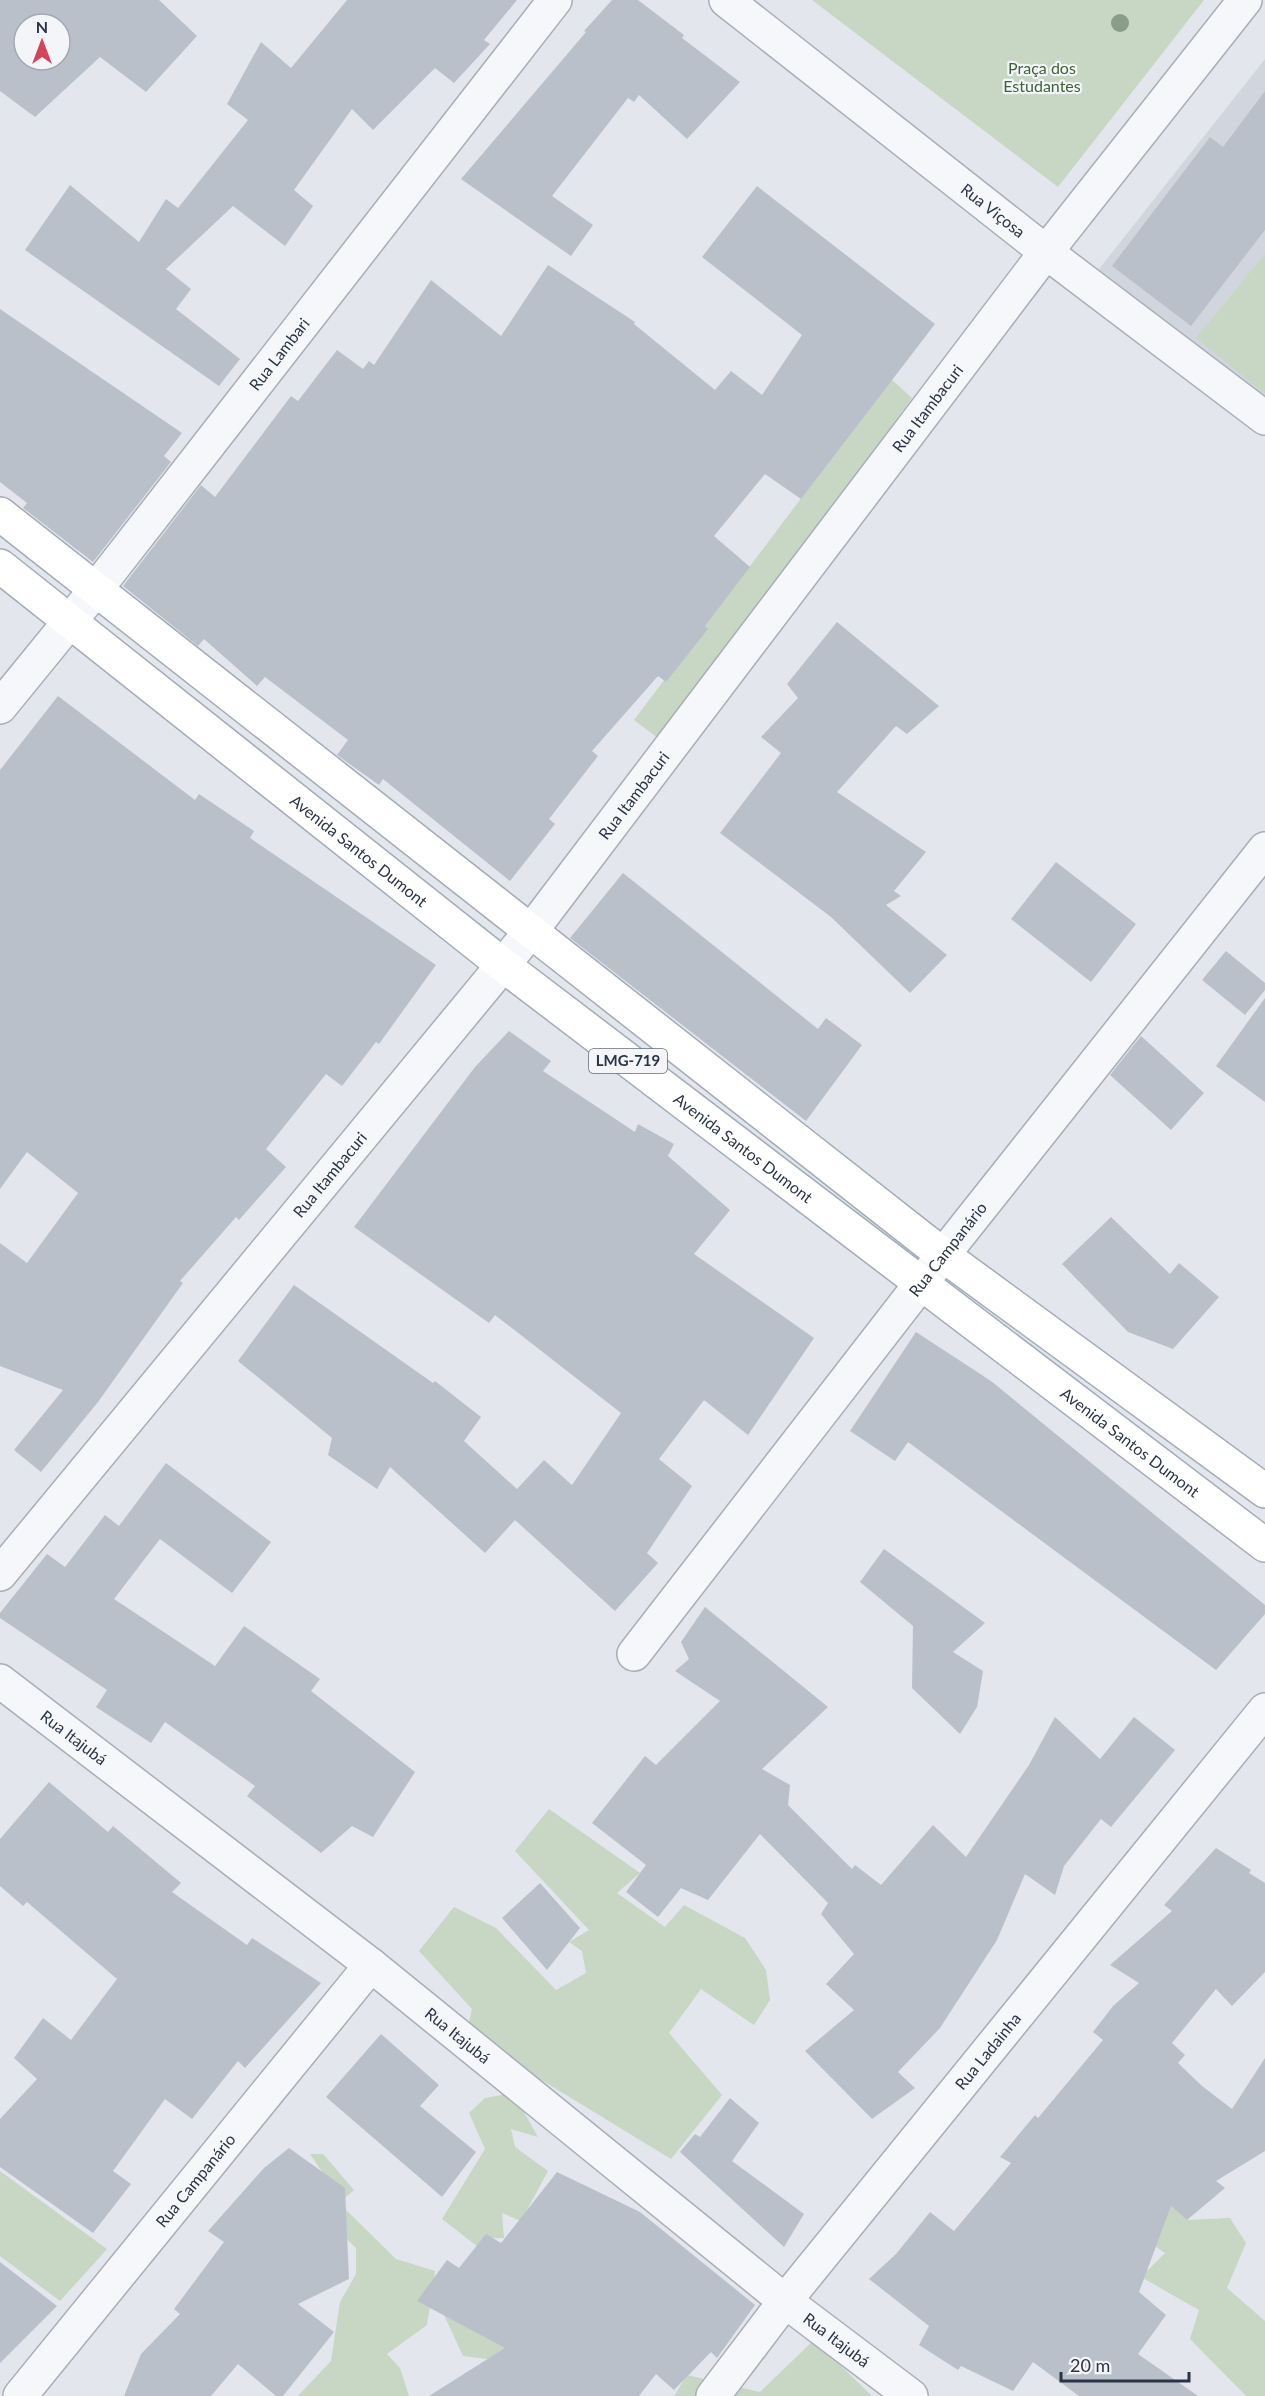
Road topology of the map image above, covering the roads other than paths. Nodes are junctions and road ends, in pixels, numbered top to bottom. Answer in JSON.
{"nodes":[{"id":1,"x":555,"y":0,"type":"edge"},
{"id":2,"x":726,"y":0,"type":"edge"},
{"id":3,"x":1245,"y":0,"type":"edge"},
{"id":4,"x":1046,"y":252,"type":"junction"},
{"id":5,"x":1265,"y":418,"type":"edge"},
{"id":6,"x":0,"y":514,"type":"edge"},
{"id":7,"x":0,"y":566,"type":"edge"},
{"id":8,"x":97,"y":588,"type":"junction"},
{"id":9,"x":71,"y":620,"type":"junction"},
{"id":10,"x":0,"y":707,"type":"edge"},
{"id":11,"x":1265,"y":849,"type":"edge"},
{"id":12,"x":531,"y":931,"type":"junction"},
{"id":13,"x":503,"y":965,"type":"junction"},
{"id":14,"x":943,"y":1255,"type":"junction"},
{"id":15,"x":920,"y":1284,"type":"junction"},
{"id":16,"x":1265,"y":1491,"type":"edge"},
{"id":17,"x":1265,"y":1545,"type":"edge"},
{"id":18,"x":0,"y":1574,"type":"edge"},
{"id":19,"x":634,"y":1654,"type":"dead end"},
{"id":20,"x":0,"y":1681,"type":"edge"},
{"id":21,"x":1265,"y":1710,"type":"edge"},
{"id":22,"x":371,"y":1965,"type":"junction"},
{"id":23,"x":785,"y":2301,"type":"junction"},
{"id":24,"x":20,"y":2396,"type":"edge"},
{"id":25,"x":713,"y":2396,"type":"edge"},
{"id":26,"x":911,"y":2396,"type":"edge"}],
"edges":[{"from":1,"to":8,"type":"street","name":"Rua Lambari"},
{"from":2,"to":4,"type":"street","name":"Rua Viçosa"},
{"from":3,"to":4,"type":"street","name":"Rua Itambacuri"},
{"from":4,"to":5,"type":"street","name":"Rua Viçosa"},
{"from":4,"to":12,"type":"street","name":"Rua Itambacuri"},
{"from":6,"to":8,"type":"main road","number":"LMG-719"},
{"from":7,"to":9,"type":"main road","name":"Avenida Santos Dumont","number":"LMG-719"},
{"from":8,"to":9,"type":"street","name":"Rua Lambari"},
{"from":8,"to":12,"type":"main road","number":"LMG-719"},
{"from":9,"to":10,"type":"street","name":"Rua Lambari"},
{"from":9,"to":13,"type":"main road","name":"Avenida Santos Dumont","number":"LMG-719"},
{"from":11,"to":14,"type":"street","name":"Rua Campanário"},
{"from":12,"to":13,"type":"street","name":"Rua Itambacuri"},
{"from":12,"to":14,"type":"main road","number":"LMG-719"},
{"from":13,"to":15,"type":"main road","name":"Avenida Santos Dumont","number":"LMG-719"},
{"from":13,"to":18,"type":"street","name":"Rua Itambacuri"},
{"from":14,"to":15,"type":"street","name":"Rua Campanário"},
{"from":14,"to":16,"type":"main road","number":"LMG-719"},
{"from":15,"to":17,"type":"main road","name":"Avenida Santos Dumont","number":"LMG-719"},
{"from":15,"to":19,"type":"street","name":"Rua Campanário"},
{"from":20,"to":22,"type":"street","name":"Rua Itajubá"},
{"from":21,"to":23,"type":"street","name":"Rua Ladainha"},
{"from":22,"to":23,"type":"street","name":"Rua Itajubá"},
{"from":22,"to":24,"type":"street","name":"Rua Campanário"},
{"from":23,"to":25,"type":"street","name":"Rua Ladainha"},
{"from":23,"to":26,"type":"street","name":"Rua Itajubá"}]}
